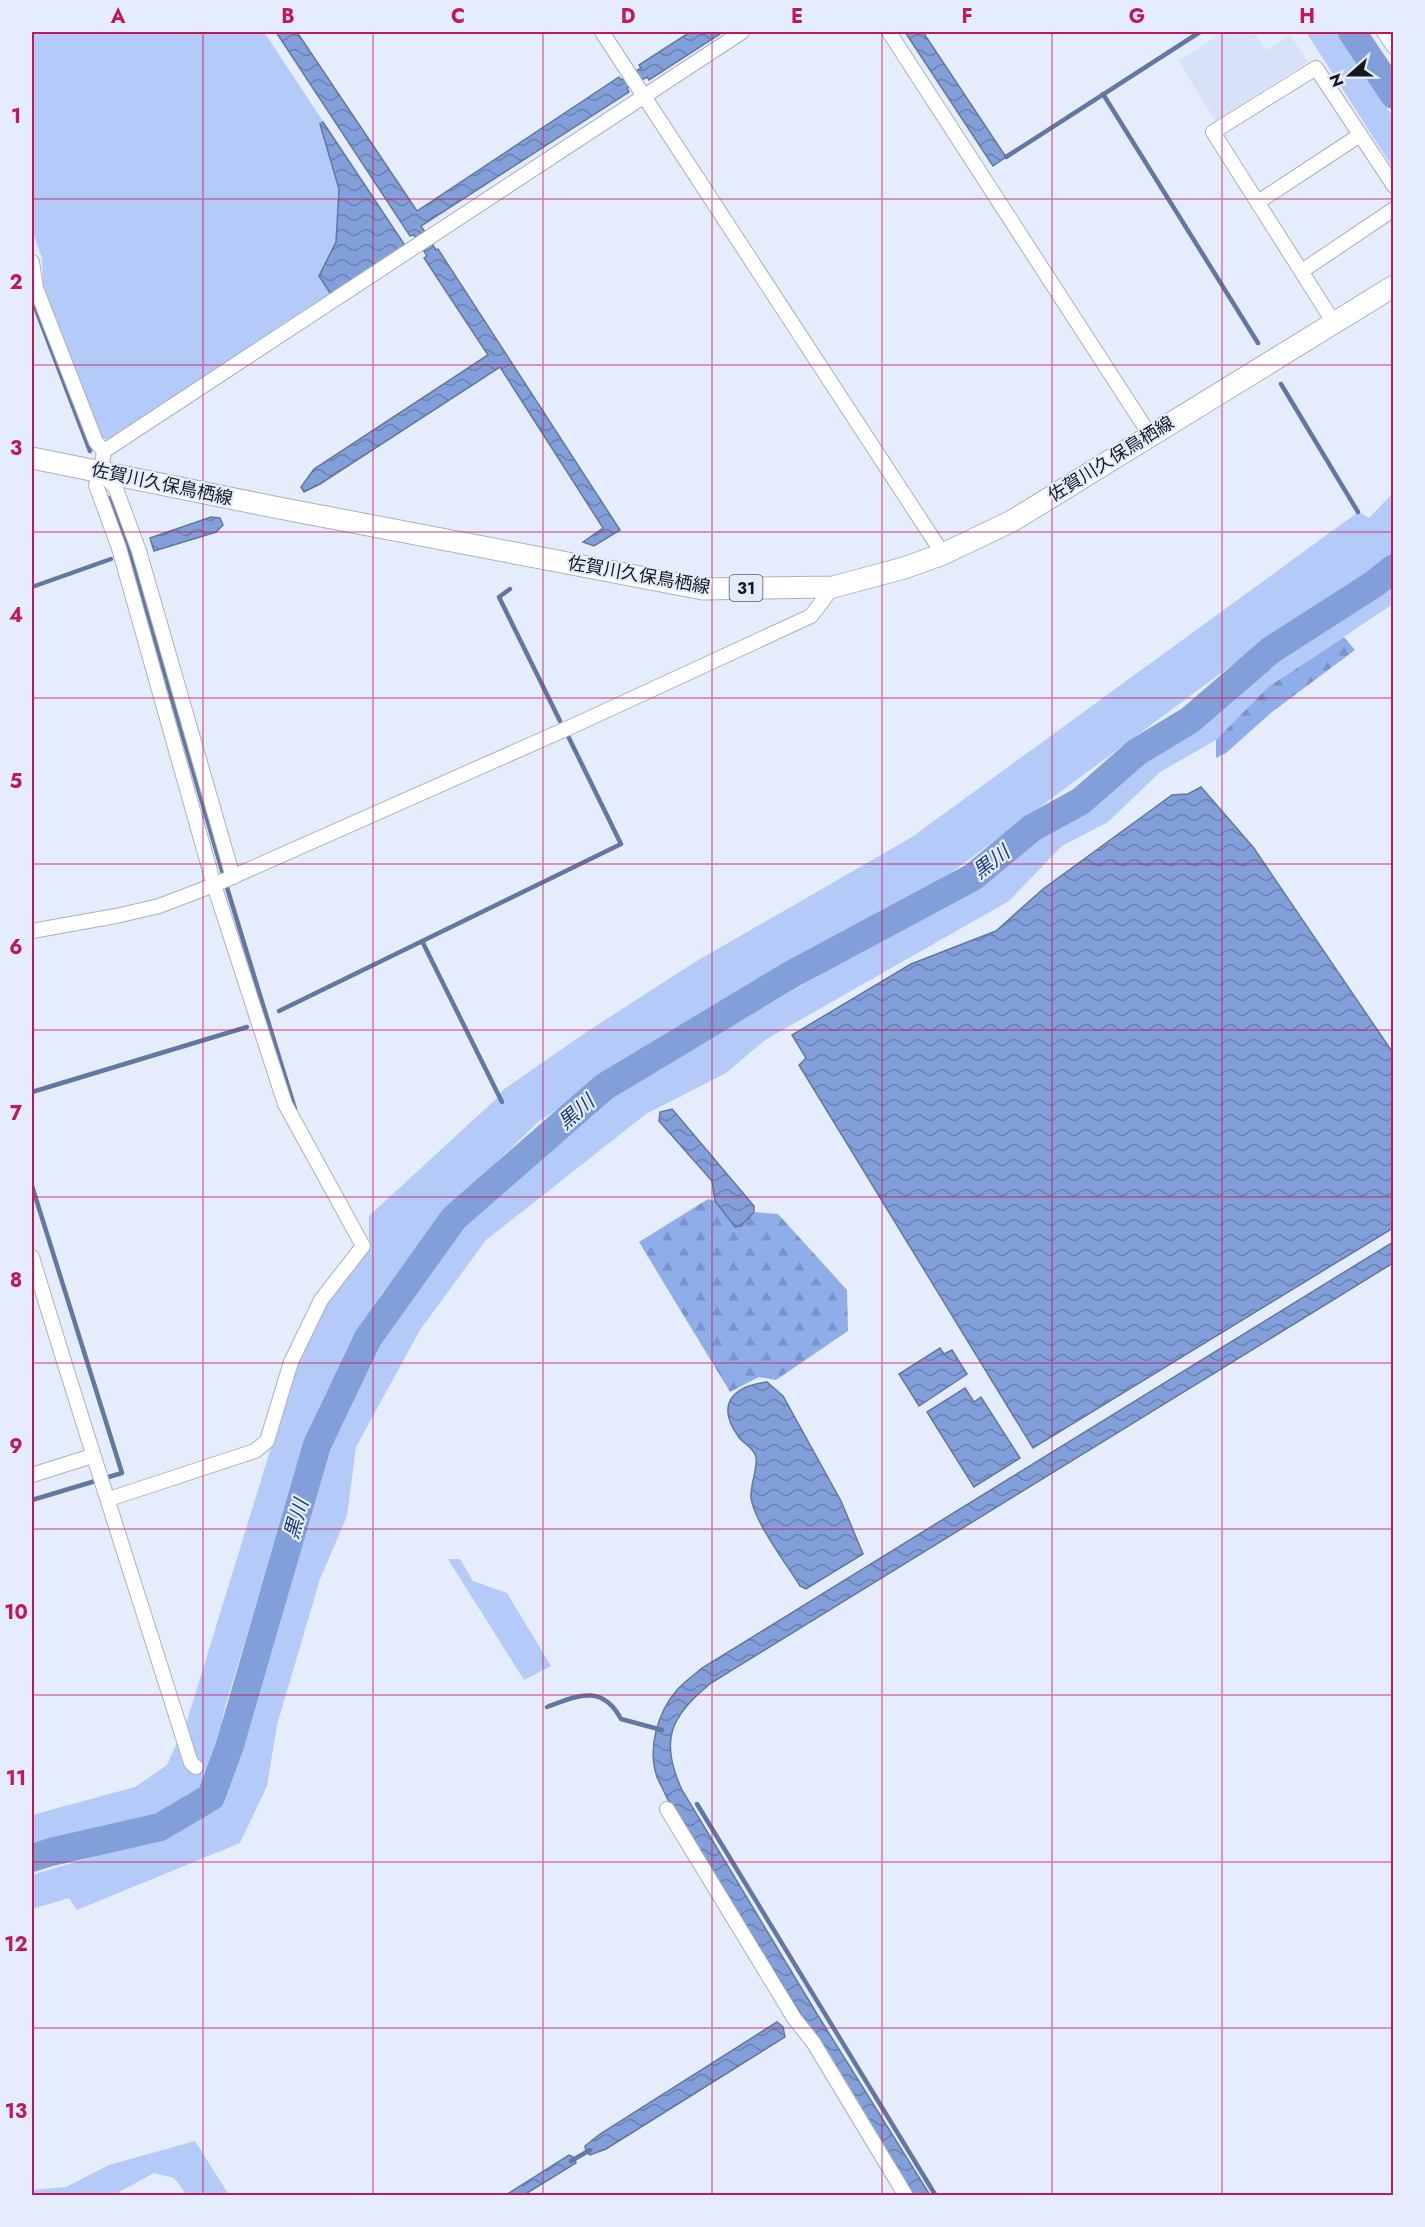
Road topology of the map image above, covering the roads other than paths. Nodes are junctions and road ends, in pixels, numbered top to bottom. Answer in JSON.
{"nodes":[{"id":1,"x":602,"y":32,"type":"edge"},
{"id":2,"x":742,"y":32,"type":"edge"},
{"id":3,"x":889,"y":32,"type":"edge"},
{"id":4,"x":1384,"y":32,"type":"edge"},
{"id":5,"x":1394,"y":47,"type":"edge"},
{"id":6,"x":637,"y":84,"type":"junction"},
{"id":7,"x":1360,"y":135,"type":"junction"},
{"id":8,"x":1394,"y":186,"type":"edge"},
{"id":9,"x":1258,"y":202,"type":"junction"},
{"id":10,"x":1394,"y":209,"type":"edge"},
{"id":11,"x":32,"y":262,"type":"edge"},
{"id":12,"x":1302,"y":271,"type":"junction"},
{"id":13,"x":1394,"y":286,"type":"edge"},
{"id":14,"x":1334,"y":323,"type":"junction"},
{"id":15,"x":1150,"y":435,"type":"junction"},
{"id":16,"x":32,"y":458,"type":"edge"},
{"id":17,"x":103,"y":461,"type":"junction"},
{"id":18,"x":943,"y":554,"type":"junction"},
{"id":19,"x":833,"y":587,"type":"junction"},
{"id":20,"x":233,"y":877,"type":"junction"},
{"id":21,"x":214,"y":885,"type":"junction"},
{"id":22,"x":32,"y":931,"type":"edge"},
{"id":23,"x":32,"y":1257,"type":"edge"},
{"id":24,"x":92,"y":1456,"type":"junction"},
{"id":25,"x":32,"y":1475,"type":"edge"},
{"id":26,"x":109,"y":1499,"type":"junction"},
{"id":27,"x":196,"y":1767,"type":"dead end"},
{"id":28,"x":667,"y":1809,"type":"dead end"},
{"id":29,"x":906,"y":2196,"type":"edge"}],
"edges":[{"from":1,"to":6,"type":"street"},
{"from":2,"to":6,"type":"street"},
{"from":3,"to":15,"type":"street"},
{"from":4,"to":5,"type":"street"},
{"from":6,"to":17,"type":"street"},
{"from":6,"to":18,"type":"street"},
{"from":7,"to":8,"type":"street"},
{"from":7,"to":9,"type":"street"},
{"from":7,"to":9,"type":"street"},
{"from":9,"to":12,"type":"street"},
{"from":10,"to":12,"type":"street"},
{"from":11,"to":17,"type":"street"},
{"from":12,"to":14,"type":"street"},
{"from":13,"to":14,"type":"main road","name":"佐賀川久保鳥栖線","number":"31"},
{"from":14,"to":15,"type":"main road","name":"佐賀川久保鳥栖線","number":"31"},
{"from":15,"to":18,"type":"main road","name":"佐賀川久保鳥栖線","number":"31"},
{"from":16,"to":17,"type":"main road","name":"佐賀川久保鳥栖線","number":"31"},
{"from":17,"to":19,"type":"main road","name":"佐賀川久保鳥栖線","number":"31"},
{"from":17,"to":20,"type":"street"},
{"from":17,"to":21,"type":"street"},
{"from":18,"to":19,"type":"main road","name":"佐賀川久保鳥栖線","number":"31"},
{"from":19,"to":20,"type":"street"},
{"from":20,"to":21,"type":"street"},
{"from":21,"to":22,"type":"street"},
{"from":21,"to":26,"type":"street"},
{"from":23,"to":24,"type":"street"},
{"from":24,"to":25,"type":"street"},
{"from":24,"to":26,"type":"street"},
{"from":26,"to":27,"type":"street"},
{"from":28,"to":29,"type":"street"}]}
